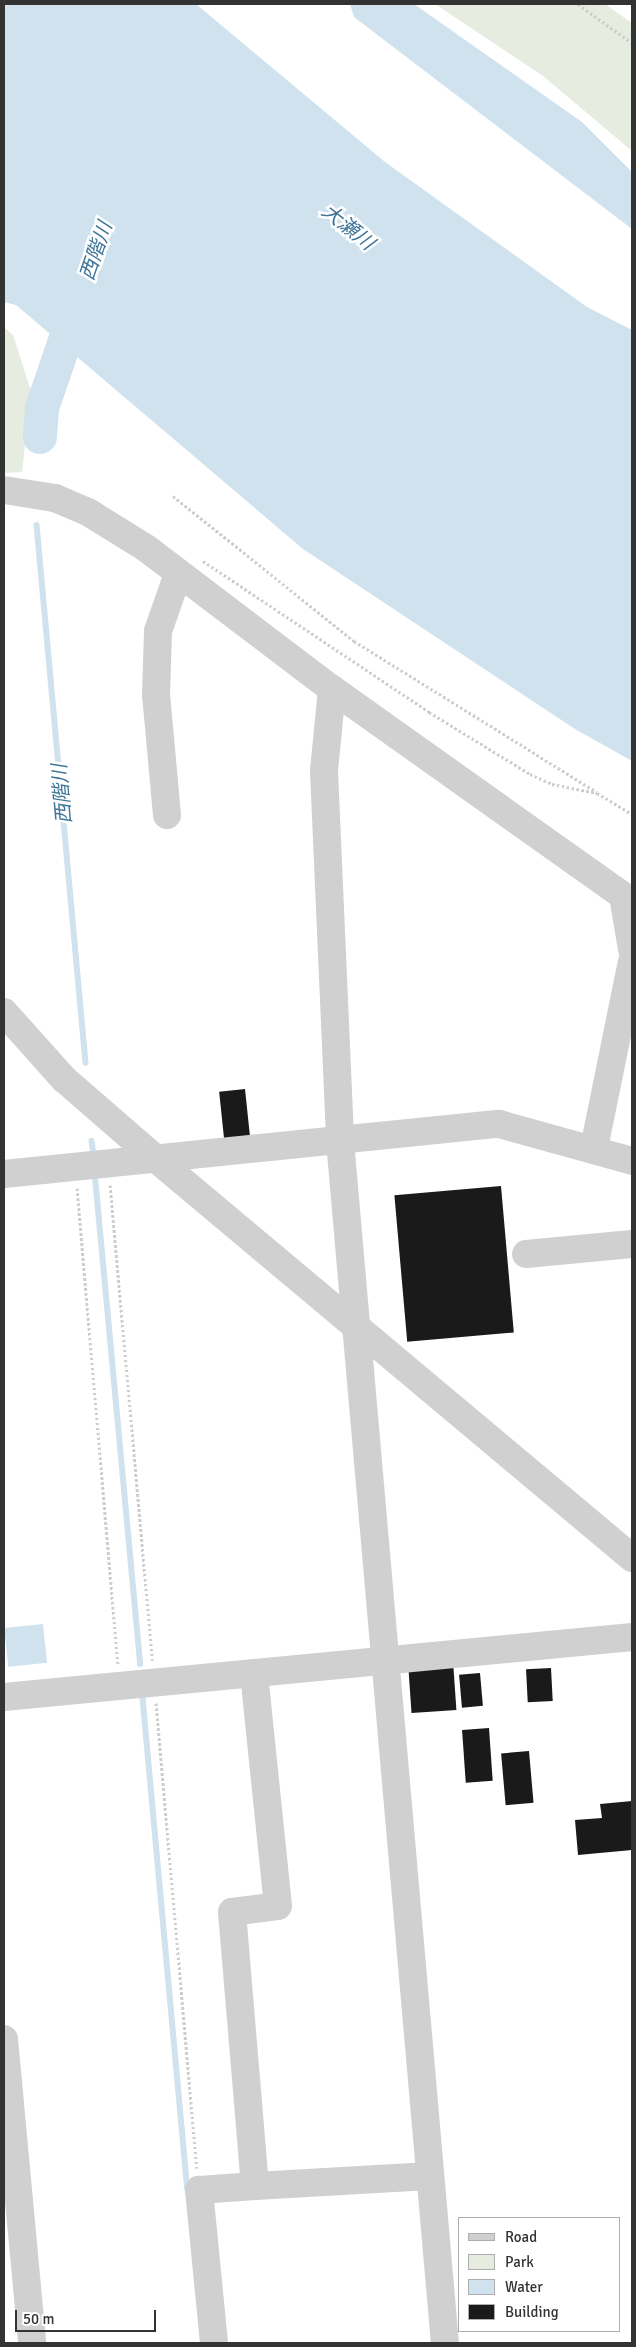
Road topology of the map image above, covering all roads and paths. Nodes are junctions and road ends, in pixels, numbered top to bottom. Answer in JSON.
{"nodes":[{"id":1,"x":578,"y":4,"type":"edge"},
{"id":2,"x":632,"y":43,"type":"edge"},
{"id":3,"x":4,"y":490,"type":"edge"},
{"id":4,"x":173,"y":496,"type":"dead end"},
{"id":5,"x":201,"y":559,"type":"dead end"},
{"id":6,"x":178,"y":574,"type":"junction"},
{"id":7,"x":332,"y":689,"type":"junction"},
{"id":8,"x":601,"y":795,"type":"junction"},
{"id":9,"x":632,"y":814,"type":"edge"},
{"id":10,"x":167,"y":815,"type":"dead end"},
{"id":11,"x":628,"y":899,"type":"edge"},
{"id":12,"x":632,"y":949,"type":"edge"},
{"id":13,"x":632,"y":962,"type":"edge"},
{"id":14,"x":4,"y":1012,"type":"edge"},
{"id":15,"x":623,"y":1058,"type":"edge"},
{"id":16,"x":340,"y":1141,"type":"junction"},
{"id":17,"x":594,"y":1148,"type":"junction"},
{"id":18,"x":155,"y":1158,"type":"junction"},
{"id":19,"x":632,"y":1161,"type":"edge"},
{"id":20,"x":76,"y":1169,"type":"junction"},
{"id":21,"x":4,"y":1174,"type":"edge"},
{"id":22,"x":632,"y":1244,"type":"edge"},
{"id":23,"x":526,"y":1254,"type":"dead end"},
{"id":24,"x":355,"y":1324,"type":"junction"},
{"id":25,"x":632,"y":1558,"type":"edge"},
{"id":26,"x":632,"y":1637,"type":"edge"},
{"id":27,"x":383,"y":1661,"type":"junction"},
{"id":28,"x":254,"y":1673,"type":"junction"},
{"id":29,"x":120,"y":1685,"type":"junction"},
{"id":30,"x":4,"y":1697,"type":"edge"},
{"id":31,"x":4,"y":2038,"type":"edge"},
{"id":32,"x":430,"y":2176,"type":"junction"},
{"id":33,"x":255,"y":2186,"type":"junction"},
{"id":34,"x":32,"y":2343,"type":"edge"},
{"id":35,"x":214,"y":2343,"type":"edge"},
{"id":36,"x":445,"y":2343,"type":"edge"}],
"edges":[{"from":1,"to":2,"type":"path"},
{"from":3,"to":6,"type":"street"},
{"from":4,"to":8,"type":"path"},
{"from":5,"to":8,"type":"path"},
{"from":6,"to":7,"type":"street"},
{"from":6,"to":10,"type":"street"},
{"from":7,"to":11,"type":"street"},
{"from":7,"to":16,"type":"street"},
{"from":8,"to":9,"type":"path"},
{"from":11,"to":12,"type":"street"},
{"from":13,"to":15,"type":"street"},
{"from":14,"to":18,"type":"street"},
{"from":15,"to":17,"type":"street"},
{"from":16,"to":17,"type":"street"},
{"from":16,"to":18,"type":"street"},
{"from":16,"to":24,"type":"street"},
{"from":17,"to":19,"type":"street"},
{"from":18,"to":20,"type":"street"},
{"from":18,"to":24,"type":"street"},
{"from":20,"to":21,"type":"street"},
{"from":20,"to":29,"type":"path"},
{"from":22,"to":23,"type":"street"},
{"from":24,"to":25,"type":"street"},
{"from":24,"to":27,"type":"street"},
{"from":26,"to":27,"type":"street"},
{"from":27,"to":28,"type":"street"},
{"from":27,"to":32,"type":"street"},
{"from":28,"to":29,"type":"street"},
{"from":28,"to":33,"type":"street"},
{"from":29,"to":30,"type":"street"},
{"from":31,"to":34,"type":"street"},
{"from":32,"to":33,"type":"street"},
{"from":32,"to":36,"type":"street"},
{"from":33,"to":35,"type":"street"}]}
